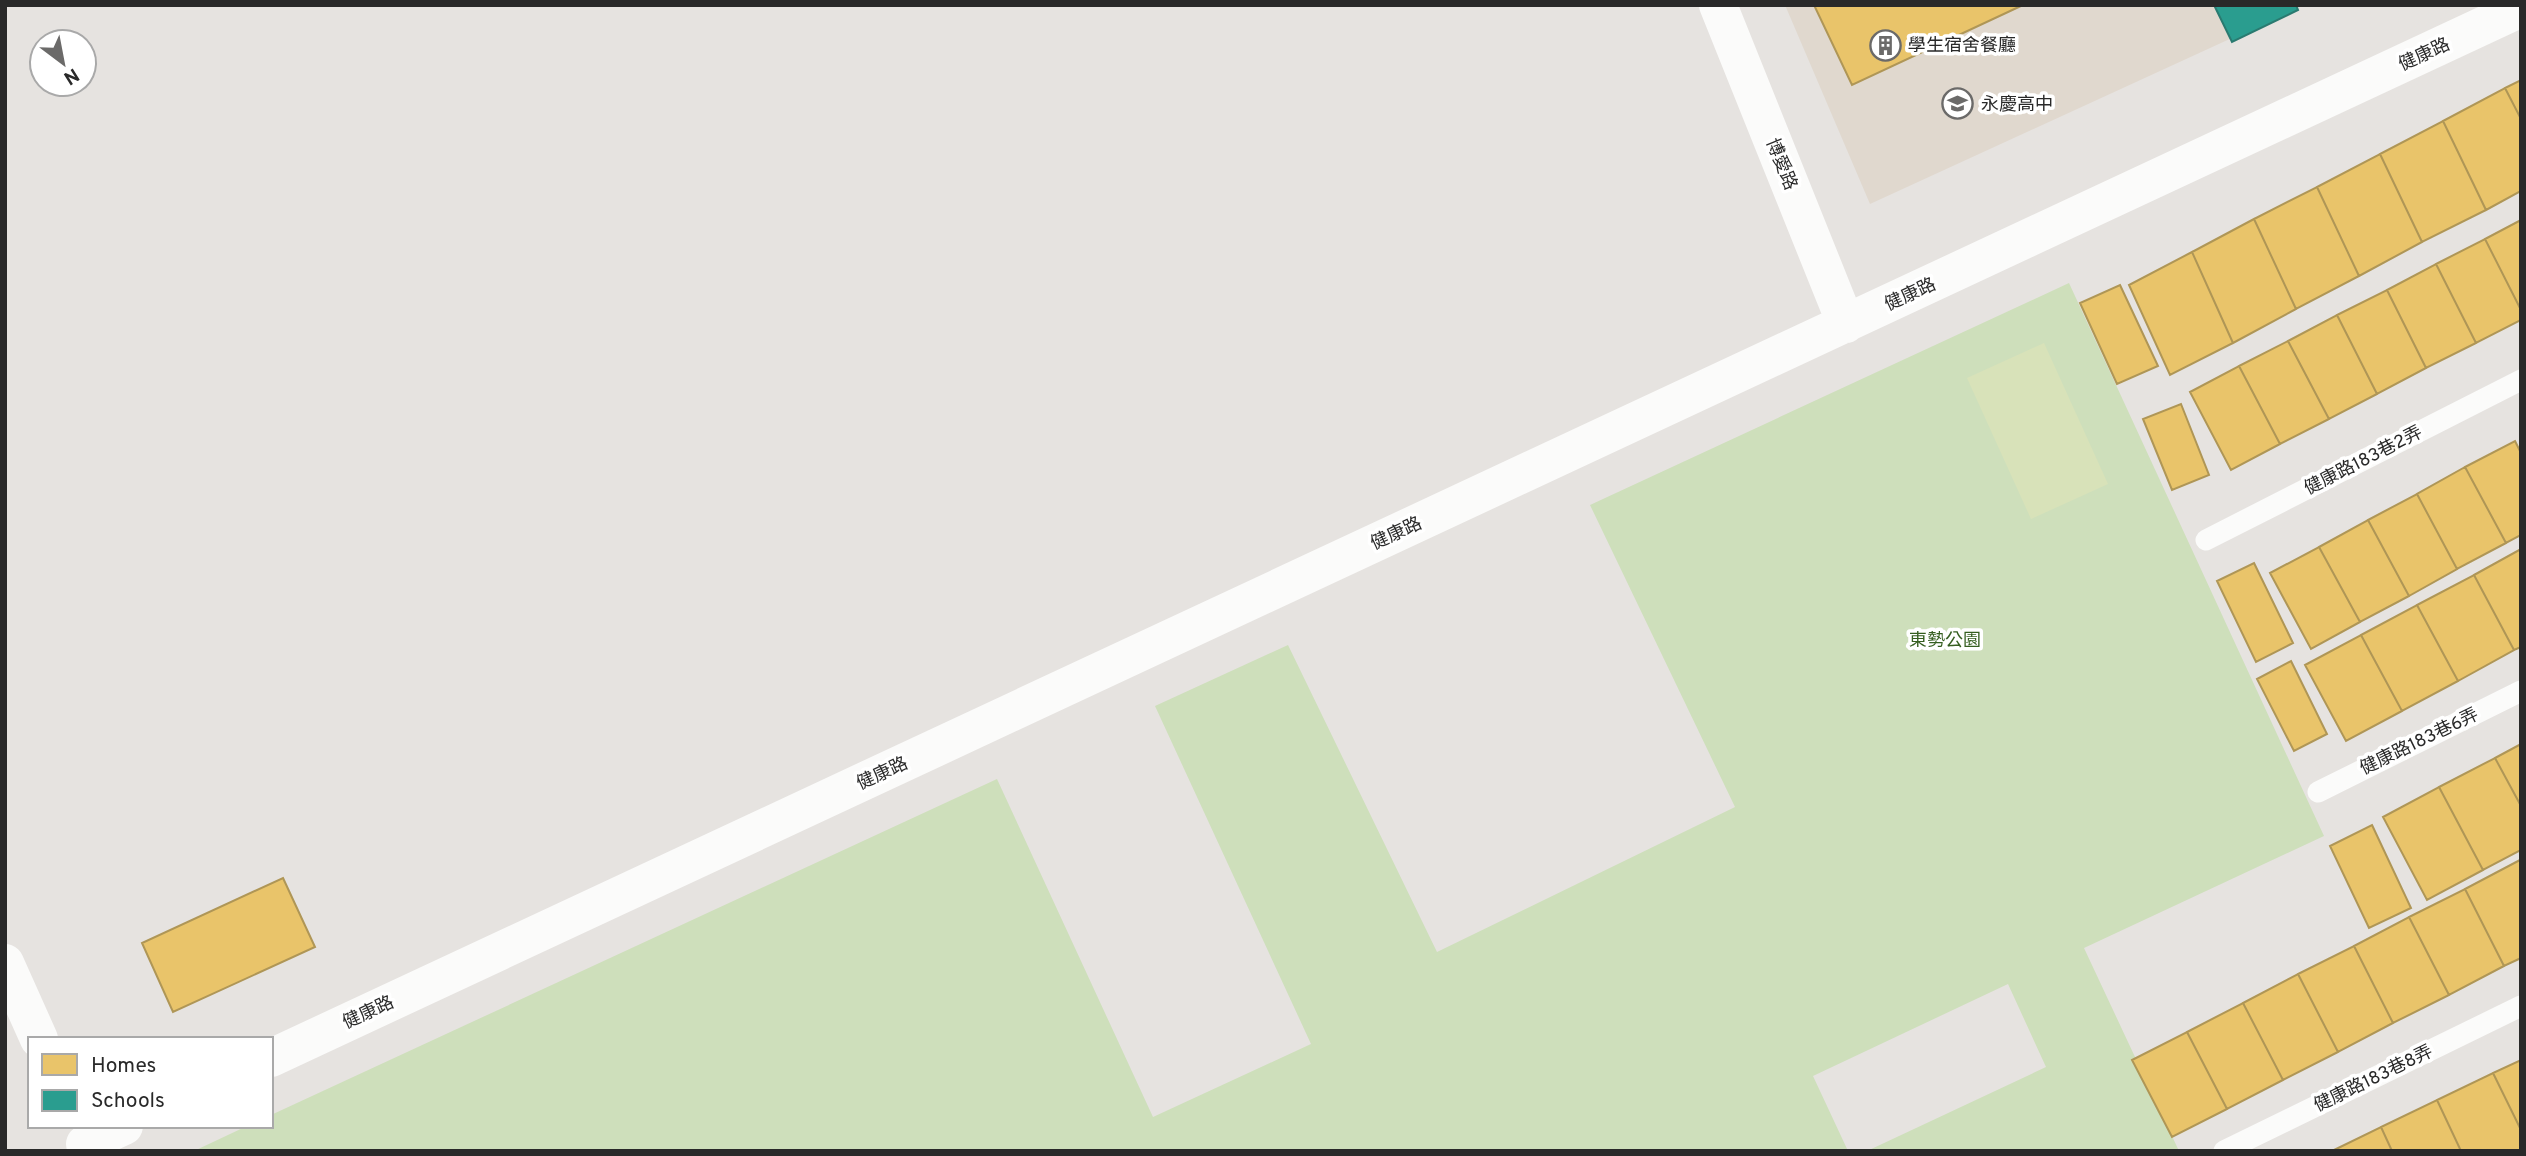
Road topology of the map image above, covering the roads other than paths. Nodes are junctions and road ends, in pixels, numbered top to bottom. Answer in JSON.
{"nodes":[{"id":1,"x":1718,"y":5,"type":"edge"},
{"id":2,"x":2521,"y":8,"type":"edge"},
{"id":3,"x":1846,"y":324,"type":"junction"},
{"id":4,"x":2521,"y":380,"type":"edge"},
{"id":5,"x":2206,"y":540,"type":"dead end"},
{"id":6,"x":2521,"y":691,"type":"edge"},
{"id":7,"x":2318,"y":792,"type":"dead end"},
{"id":8,"x":5,"y":963,"type":"edge"},
{"id":9,"x":2521,"y":1006,"type":"edge"},
{"id":10,"x":37,"y":1037,"type":"edge"},
{"id":11,"x":273,"y":1057,"type":"edge"},
{"id":12,"x":118,"y":1128,"type":"edge"},
{"id":13,"x":83,"y":1140,"type":"edge"},
{"id":14,"x":2224,"y":1151,"type":"edge"}],
"edges":[{"from":1,"to":3,"type":"street","name":"博愛路"},
{"from":2,"to":3,"type":"street","name":"健康路"},
{"from":3,"to":11,"type":"street","name":"健康路"},
{"from":4,"to":5,"type":"lane","name":"健康路183巷2弄"},
{"from":6,"to":7,"type":"lane","name":"健康路183巷6弄"},
{"from":8,"to":10,"type":"street"},
{"from":9,"to":14,"type":"lane","name":"健康路183巷8弄"},
{"from":12,"to":13,"type":"street"}]}
